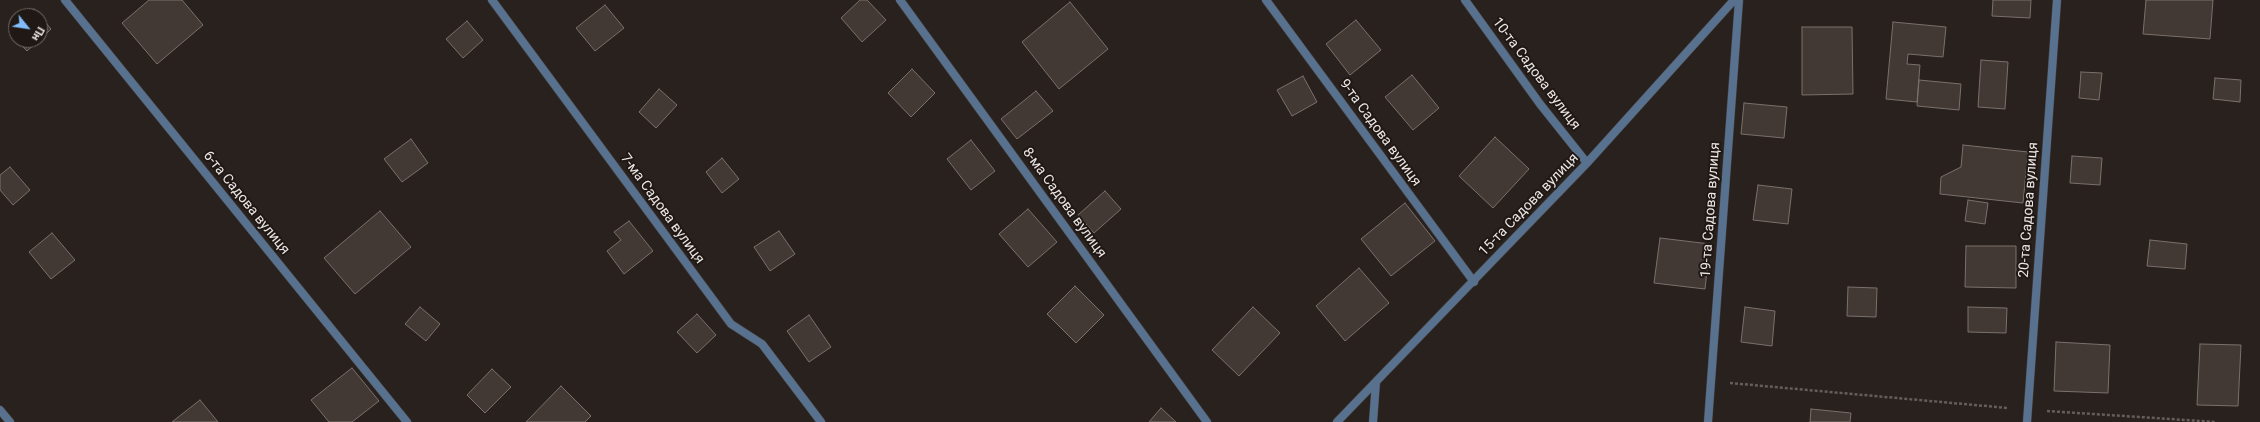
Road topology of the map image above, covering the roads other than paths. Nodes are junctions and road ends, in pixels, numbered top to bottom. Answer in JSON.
{"nodes":[{"id":1,"x":65,"y":0,"type":"edge"},
{"id":2,"x":492,"y":0,"type":"edge"},
{"id":3,"x":900,"y":0,"type":"edge"},
{"id":4,"x":1266,"y":0,"type":"edge"},
{"id":5,"x":1465,"y":0,"type":"edge"},
{"id":6,"x":1734,"y":0,"type":"edge"},
{"id":7,"x":1739,"y":0,"type":"edge"},
{"id":8,"x":2057,"y":0,"type":"edge"},
{"id":9,"x":1587,"y":163,"type":"junction"},
{"id":10,"x":1474,"y":282,"type":"junction"},
{"id":11,"x":1376,"y":382,"type":"junction"},
{"id":12,"x":0,"y":410,"type":"edge"},
{"id":13,"x":10,"y":422,"type":"edge"},
{"id":14,"x":407,"y":422,"type":"edge"},
{"id":15,"x":820,"y":422,"type":"edge"},
{"id":16,"x":1207,"y":422,"type":"edge"},
{"id":17,"x":1337,"y":422,"type":"edge"},
{"id":18,"x":1373,"y":422,"type":"edge"},
{"id":19,"x":1708,"y":422,"type":"edge"},
{"id":20,"x":2027,"y":422,"type":"edge"}],
"edges":[{"from":1,"to":14,"type":"street","name":"6-та Садова вулиця"},
{"from":2,"to":15,"type":"street","name":"7-ма Садова вулиця"},
{"from":3,"to":16,"type":"street","name":"8-ма Садова вулиця"},
{"from":4,"to":10,"type":"street","name":"9-та Садова вулиця"},
{"from":5,"to":9,"type":"street","name":"10-та Садова вулиця"},
{"from":6,"to":9,"type":"street","name":"15-та Садова вулиця"},
{"from":7,"to":19,"type":"street","name":"19-та Садова вулиця"},
{"from":8,"to":20,"type":"street","name":"20-та Садова вулиця"},
{"from":9,"to":10,"type":"street","name":"15-та Садова вулиця"},
{"from":10,"to":11,"type":"street","name":"15-та Садова вулиця"},
{"from":11,"to":17,"type":"street","name":"15-та Садова вулиця"},
{"from":11,"to":18,"type":"street"},
{"from":12,"to":13,"type":"street"}]}
